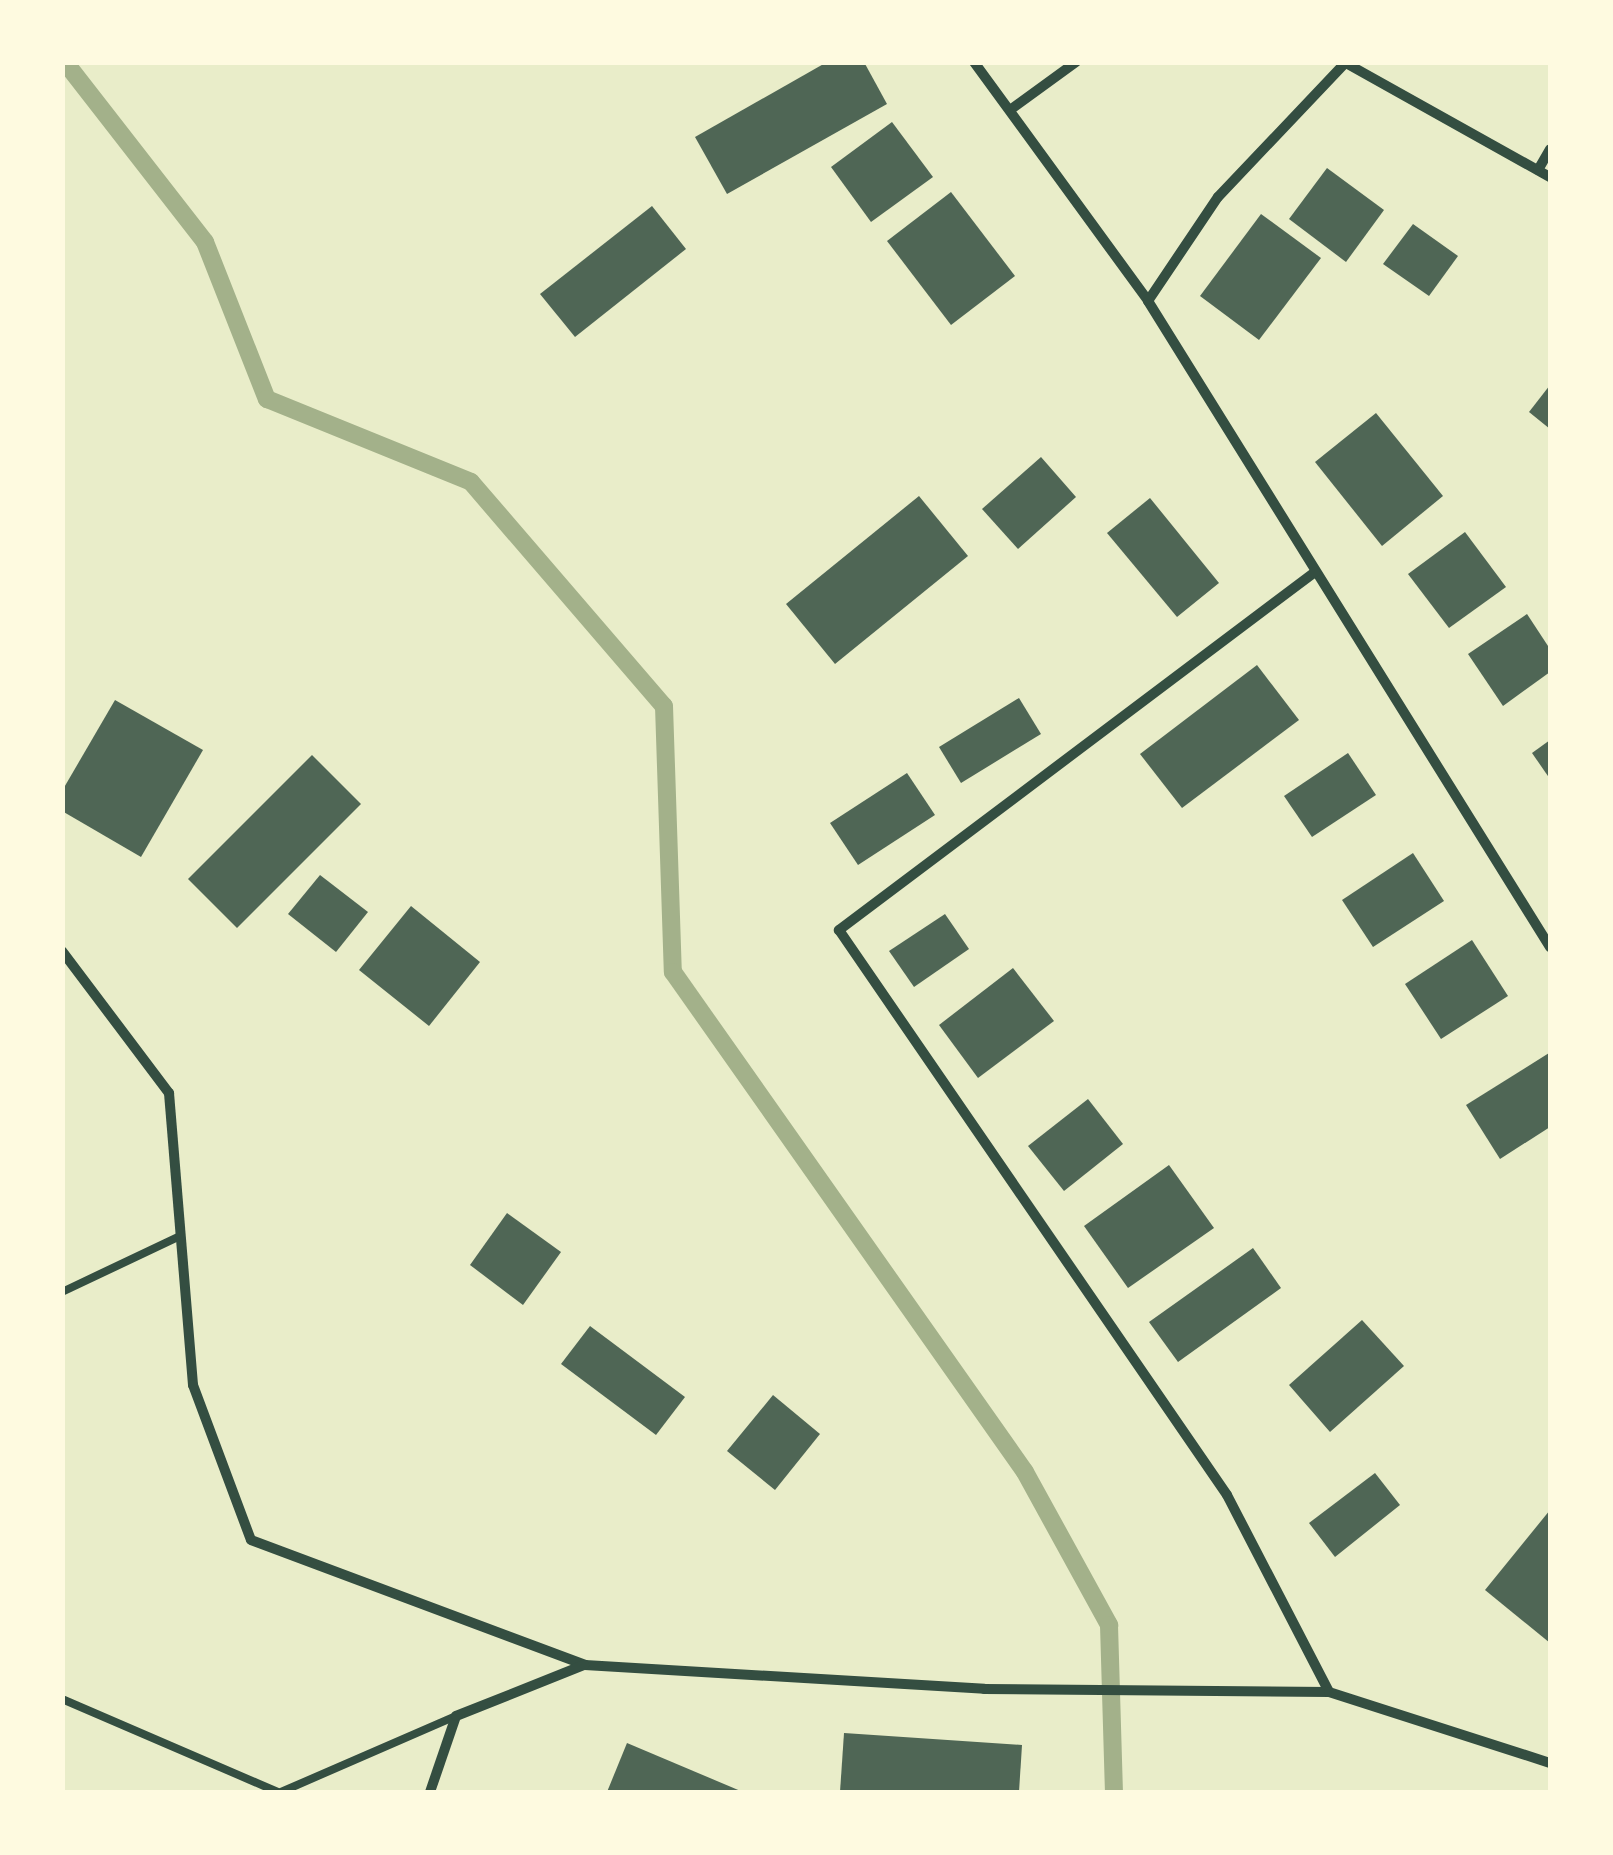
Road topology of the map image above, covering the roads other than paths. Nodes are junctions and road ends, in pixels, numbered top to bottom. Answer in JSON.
{"nodes":[{"id":1,"x":974,"y":62,"type":"edge"},
{"id":2,"x":1076,"y":62,"type":"edge"},
{"id":3,"x":1345,"y":63,"type":"edge"},
{"id":4,"x":1010,"y":110,"type":"junction"},
{"id":5,"x":1550,"y":150,"type":"edge"},
{"id":6,"x":1538,"y":170,"type":"junction"},
{"id":7,"x":1550,"y":177,"type":"edge"},
{"id":8,"x":1148,"y":301,"type":"junction"},
{"id":9,"x":1314,"y":572,"type":"junction"},
{"id":10,"x":1550,"y":947,"type":"edge"},
{"id":11,"x":62,"y":951,"type":"edge"},
{"id":12,"x":180,"y":1236,"type":"junction"},
{"id":13,"x":62,"y":1292,"type":"edge"},
{"id":14,"x":585,"y":1664,"type":"junction"},
{"id":15,"x":1329,"y":1692,"type":"junction"},
{"id":16,"x":62,"y":1699,"type":"edge"},
{"id":17,"x":456,"y":1716,"type":"junction"},
{"id":18,"x":1550,"y":1763,"type":"edge"},
{"id":19,"x":280,"y":1792,"type":"edge"},
{"id":20,"x":430,"y":1792,"type":"edge"}],
"edges":[{"from":1,"to":4,"type":"street"},
{"from":2,"to":4,"type":"street"},
{"from":3,"to":6,"type":"street"},
{"from":3,"to":8,"type":"street"},
{"from":4,"to":8,"type":"street"},
{"from":5,"to":6,"type":"street"},
{"from":6,"to":7,"type":"street"},
{"from":8,"to":9,"type":"street"},
{"from":9,"to":10,"type":"street"},
{"from":9,"to":15,"type":"street"},
{"from":11,"to":12,"type":"street"},
{"from":12,"to":13,"type":"lane"},
{"from":12,"to":14,"type":"street"},
{"from":14,"to":15,"type":"street"},
{"from":14,"to":17,"type":"street"},
{"from":15,"to":18,"type":"street"},
{"from":16,"to":19,"type":"lane"},
{"from":17,"to":19,"type":"lane"},
{"from":17,"to":20,"type":"street"}]}
